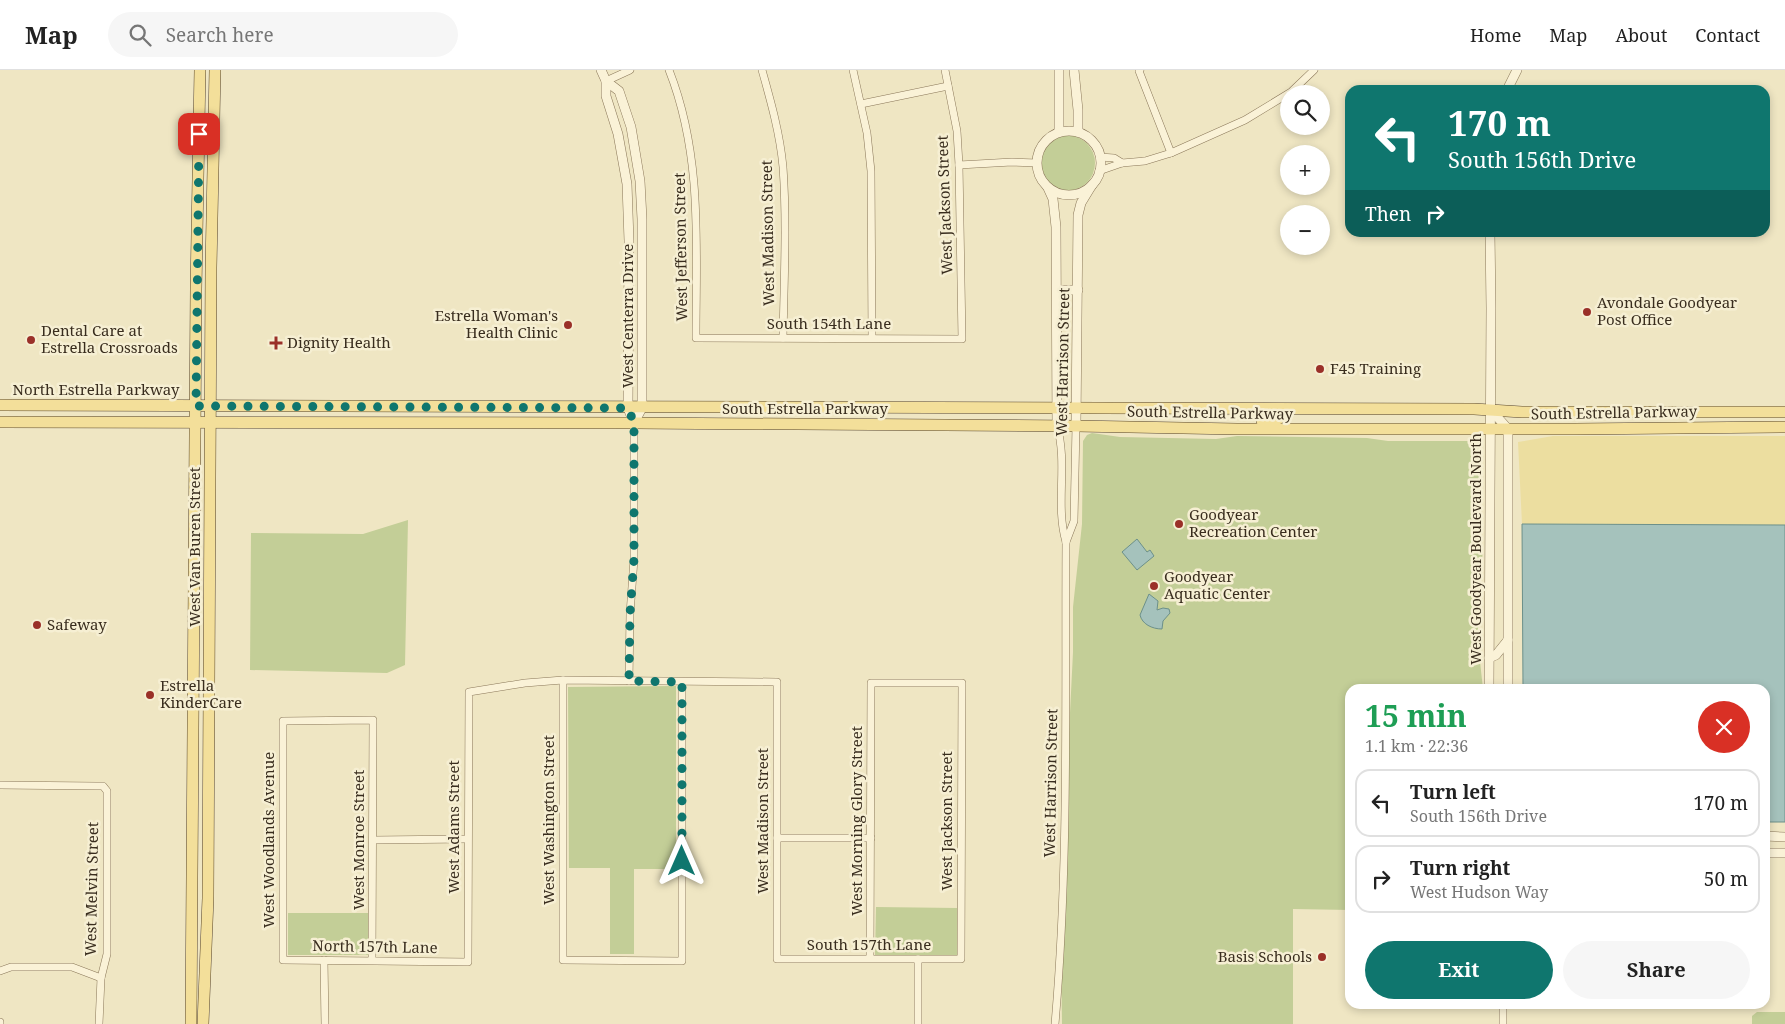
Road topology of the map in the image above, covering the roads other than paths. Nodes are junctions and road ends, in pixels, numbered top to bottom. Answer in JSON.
{"nodes":[{"id":1,"x":200,"y":70,"type":"edge"},
{"id":2,"x":215,"y":70,"type":"edge"},
{"id":3,"x":601,"y":70,"type":"edge"},
{"id":4,"x":630,"y":70,"type":"edge"},
{"id":5,"x":669,"y":70,"type":"edge"},
{"id":6,"x":762,"y":70,"type":"edge"},
{"id":7,"x":854,"y":70,"type":"edge"},
{"id":8,"x":945,"y":70,"type":"edge"},
{"id":9,"x":1059,"y":70,"type":"edge"},
{"id":10,"x":1074,"y":70,"type":"edge"},
{"id":11,"x":1139,"y":70,"type":"edge"},
{"id":12,"x":1314,"y":70,"type":"edge"},
{"id":13,"x":1517,"y":70,"type":"edge"},
{"id":14,"x":606,"y":81,"type":"junction"},
{"id":15,"x":1510,"y":85,"type":"edge"},
{"id":16,"x":948,"y":86,"type":"junction"},
{"id":17,"x":861,"y":104,"type":"junction"},
{"id":18,"x":1059,"y":132,"type":"junction"},
{"id":19,"x":1078,"y":132,"type":"junction"},
{"id":20,"x":1171,"y":153,"type":"junction"},
{"id":21,"x":1100,"y":157,"type":"junction"},
{"id":22,"x":1037,"y":163,"type":"junction"},
{"id":23,"x":1122,"y":163,"type":"junction"},
{"id":24,"x":960,"y":165,"type":"junction"},
{"id":25,"x":638,"y":169,"type":"junction"},
{"id":26,"x":625,"y":171,"type":"junction"},
{"id":27,"x":1099,"y":171,"type":"junction"},
{"id":28,"x":1092,"y":185,"type":"junction"},
{"id":29,"x":1048,"y":188,"type":"junction"},
{"id":30,"x":198,"y":209,"type":"junction"},
{"id":31,"x":213,"y":209,"type":"junction"},
{"id":32,"x":1490,"y":237,"type":"edge"},
{"id":33,"x":1057,"y":290,"type":"junction"},
{"id":34,"x":1078,"y":290,"type":"junction"},
{"id":35,"x":696,"y":338,"type":"joint"},
{"id":36,"x":783,"y":338,"type":"junction"},
{"id":37,"x":872,"y":338,"type":"junction"},
{"id":38,"x":962,"y":339,"type":"joint"},
{"id":39,"x":0,"y":405,"type":"edge"},
{"id":40,"x":211,"y":405,"type":"junction"},
{"id":41,"x":196,"y":406,"type":"junction"},
{"id":42,"x":417,"y":406,"type":"junction"},
{"id":43,"x":628,"y":408,"type":"junction"},
{"id":44,"x":642,"y":408,"type":"junction"},
{"id":45,"x":1056,"y":408,"type":"junction"},
{"id":46,"x":1076,"y":408,"type":"junction"},
{"id":47,"x":1288,"y":409,"type":"junction"},
{"id":48,"x":1491,"y":410,"type":"junction"},
{"id":49,"x":1633,"y":412,"type":"junction"},
{"id":50,"x":1785,"y":412,"type":"edge"},
{"id":51,"x":0,"y":422,"type":"edge"},
{"id":52,"x":211,"y":423,"type":"junction"},
{"id":53,"x":417,"y":423,"type":"junction"},
{"id":54,"x":634,"y":423,"type":"junction"},
{"id":55,"x":196,"y":424,"type":"junction"},
{"id":56,"x":1057,"y":426,"type":"junction"},
{"id":57,"x":1076,"y":426,"type":"junction"},
{"id":58,"x":1694,"y":427,"type":"junction"},
{"id":59,"x":1785,"y":427,"type":"edge"},
{"id":60,"x":1237,"y":429,"type":"junction"},
{"id":61,"x":1490,"y":429,"type":"junction"},
{"id":62,"x":1508,"y":429,"type":"junction"},
{"id":63,"x":1575,"y":429,"type":"junction"},
{"id":64,"x":1066,"y":542,"type":"junction"},
{"id":65,"x":210,"y":629,"type":"junction"},
{"id":66,"x":194,"y":630,"type":"junction"},
{"id":67,"x":1508,"y":639,"type":"junction"},
{"id":68,"x":1489,"y":658,"type":"junction"},
{"id":69,"x":563,"y":680,"type":"junction"},
{"id":70,"x":629,"y":681,"type":"junction"},
{"id":71,"x":682,"y":682,"type":"junction"},
{"id":72,"x":871,"y":683,"type":"joint"},
{"id":73,"x":1489,"y":684,"type":"edge"},
{"id":74,"x":1508,"y":684,"type":"edge"},
{"id":75,"x":373,"y":720,"type":"joint"},
{"id":76,"x":0,"y":785,"type":"edge"},
{"id":77,"x":1770,"y":836,"type":"edge"},
{"id":78,"x":1785,"y":837,"type":"edge"},
{"id":79,"x":777,"y":838,"type":"junction"},
{"id":80,"x":870,"y":838,"type":"junction"},
{"id":81,"x":373,"y":840,"type":"junction"},
{"id":82,"x":467,"y":840,"type":"junction"},
{"id":83,"x":1770,"y":853,"type":"edge"},
{"id":84,"x":1785,"y":853,"type":"edge"},
{"id":85,"x":777,"y":959,"type":"joint"},
{"id":86,"x":870,"y":959,"type":"junction"},
{"id":87,"x":918,"y":959,"type":"junction"},
{"id":88,"x":960,"y":959,"type":"joint"},
{"id":89,"x":282,"y":960,"type":"joint"},
{"id":90,"x":324,"y":960,"type":"junction"},
{"id":91,"x":372,"y":961,"type":"junction"},
{"id":92,"x":468,"y":962,"type":"joint"},
{"id":93,"x":0,"y":971,"type":"edge"},
{"id":94,"x":102,"y":978,"type":"junction"},
{"id":95,"x":1503,"y":1009,"type":"edge"},
{"id":96,"x":99,"y":1024,"type":"edge"},
{"id":97,"x":191,"y":1024,"type":"edge"},
{"id":98,"x":203,"y":1024,"type":"edge"},
{"id":99,"x":325,"y":1024,"type":"edge"},
{"id":100,"x":918,"y":1024,"type":"edge"},
{"id":101,"x":1055,"y":1024,"type":"edge"},
{"id":102,"x":1503,"y":1024,"type":"edge"}],
"edges":[{"from":1,"to":30,"type":"main road","name":"West Van Buren Street"},
{"from":2,"to":31,"type":"main road","name":"West Van Buren Street"},
{"from":3,"to":14,"type":"street","name":"West Centerra Drive"},
{"from":4,"to":14,"type":"street"},
{"from":5,"to":35,"type":"street","name":"West Jefferson Street"},
{"from":6,"to":36,"type":"street","name":"West Madison Street"},
{"from":7,"to":17,"type":"street"},
{"from":8,"to":16,"type":"street","name":"West Jackson Street"},
{"from":9,"to":18,"type":"street"},
{"from":10,"to":19,"type":"street"},
{"from":11,"to":20,"type":"street"},
{"from":12,"to":20,"type":"street"},
{"from":13,"to":15,"type":"street"},
{"from":14,"to":25,"type":"street","name":"West Centerra Drive"},
{"from":14,"to":26,"type":"street","name":"West Centerra Drive"},
{"from":16,"to":17,"type":"street"},
{"from":16,"to":24,"type":"street","name":"West Jackson Street"},
{"from":17,"to":37,"type":"street"},
{"from":18,"to":19,"type":"street"},
{"from":18,"to":22,"type":"street"},
{"from":19,"to":21,"type":"street"},
{"from":20,"to":23,"type":"street"},
{"from":21,"to":23,"type":"street"},
{"from":21,"to":27,"type":"street"},
{"from":22,"to":24,"type":"street"},
{"from":22,"to":29,"type":"street"},
{"from":23,"to":27,"type":"street"},
{"from":24,"to":38,"type":"street","name":"West Jackson Street"},
{"from":25,"to":26,"type":"street"},
{"from":25,"to":44,"type":"street","name":"West Centerra Drive"},
{"from":26,"to":43,"type":"street","name":"West Centerra Drive"},
{"from":27,"to":28,"type":"street"},
{"from":28,"to":29,"type":"street"},
{"from":28,"to":34,"type":"street","name":"West Harrison Street"},
{"from":29,"to":33,"type":"street","name":"West Harrison Street"},
{"from":30,"to":31,"type":"main road"},
{"from":30,"to":41,"type":"main road","name":"West Van Buren Street"},
{"from":31,"to":40,"type":"main road","name":"West Van Buren Street"},
{"from":32,"to":48,"type":"street","name":"West Goodyear Boulevard North"},
{"from":33,"to":34,"type":"street"},
{"from":33,"to":45,"type":"street","name":"West Harrison Street"},
{"from":34,"to":46,"type":"street","name":"West Harrison Street"},
{"from":35,"to":36,"type":"street","name":"South 154th Lane"},
{"from":36,"to":37,"type":"street","name":"South 154th Lane"},
{"from":37,"to":38,"type":"street","name":"South 154th Lane"},
{"from":39,"to":41,"type":"main road","name":"North Estrella Parkway"},
{"from":40,"to":41,"type":"main road","name":"North Estrella Parkway"},
{"from":40,"to":42,"type":"main road","name":"North Estrella Parkway"},
{"from":40,"to":52,"type":"main road","name":"West Van Buren Street"},
{"from":41,"to":55,"type":"main road","name":"West Van Buren Street"},
{"from":42,"to":43,"type":"main road","name":"North Estrella Parkway"},
{"from":42,"to":53,"type":"main road"},
{"from":43,"to":44,"type":"main road","name":"North Estrella Parkway"},
{"from":43,"to":54,"type":"street","name":"West Centerra Drive"},
{"from":44,"to":45,"type":"main road","name":"South Estrella Parkway"},
{"from":44,"to":54,"type":"street","name":"West Centerra Drive"},
{"from":45,"to":46,"type":"main road","name":"South Estrella Parkway"},
{"from":45,"to":56,"type":"street","name":"West Harrison Street"},
{"from":46,"to":47,"type":"main road","name":"South Estrella Parkway"},
{"from":46,"to":57,"type":"street","name":"West Harrison Street"},
{"from":47,"to":48,"type":"main road","name":"South Estrella Parkway"},
{"from":47,"to":60,"type":"main road"},
{"from":48,"to":49,"type":"main road","name":"South Estrella Parkway"},
{"from":48,"to":61,"type":"street","name":"West Goodyear Boulevard North"},
{"from":48,"to":62,"type":"street","name":"West Goodyear Boulevard North"},
{"from":49,"to":50,"type":"main road","name":"South Estrella Parkway"},
{"from":49,"to":58,"type":"main road"},
{"from":49,"to":63,"type":"main road"},
{"from":51,"to":55,"type":"main road"},
{"from":52,"to":53,"type":"main road"},
{"from":52,"to":55,"type":"main road"},
{"from":52,"to":65,"type":"main road","name":"West Van Buren Street"},
{"from":53,"to":54,"type":"main road"},
{"from":54,"to":56,"type":"main road","name":"South Estrella Parkway"},
{"from":54,"to":70,"type":"street"},
{"from":55,"to":66,"type":"main road","name":"West Van Buren Street"},
{"from":56,"to":57,"type":"main road","name":"South Estrella Parkway"},
{"from":56,"to":64,"type":"street","name":"West Harrison Street"},
{"from":57,"to":60,"type":"main road","name":"South Estrella Parkway"},
{"from":57,"to":64,"type":"street","name":"West Harrison Street"},
{"from":58,"to":59,"type":"main road","name":"South Estrella Parkway"},
{"from":58,"to":63,"type":"main road","name":"South Estrella Parkway"},
{"from":60,"to":61,"type":"main road","name":"South Estrella Parkway"},
{"from":61,"to":62,"type":"main road","name":"South Estrella Parkway"},
{"from":61,"to":68,"type":"street","name":"West Goodyear Boulevard North"},
{"from":62,"to":63,"type":"main road","name":"South Estrella Parkway"},
{"from":62,"to":67,"type":"street"},
{"from":64,"to":101,"type":"street","name":"West Harrison Street"},
{"from":65,"to":66,"type":"main road"},
{"from":65,"to":98,"type":"main road","name":"West Van Buren Street"},
{"from":66,"to":97,"type":"main road","name":"West Van Buren Street"},
{"from":67,"to":68,"type":"street"},
{"from":67,"to":74,"type":"street"},
{"from":68,"to":73,"type":"street","name":"West Goodyear Boulevard North"},
{"from":69,"to":70,"type":"street"},
{"from":69,"to":71,"type":"street","name":"West Washington Street"},
{"from":69,"to":82,"type":"street","name":"West Adams Street"},
{"from":70,"to":71,"type":"street"},
{"from":71,"to":79,"type":"street","name":"West Madison Street"},
{"from":72,"to":80,"type":"street","name":"West Morning Glory Street"},
{"from":72,"to":88,"type":"street","name":"West Jackson Street"},
{"from":75,"to":81,"type":"street","name":"West Monroe Street"},
{"from":75,"to":89,"type":"street","name":"West Woodlands Avenue"},
{"from":76,"to":94,"type":"street","name":"West Melvin Street"},
{"from":77,"to":78,"type":"street"},
{"from":79,"to":80,"type":"street"},
{"from":79,"to":85,"type":"street","name":"West Madison Street"},
{"from":80,"to":86,"type":"street","name":"West Morning Glory Street"},
{"from":81,"to":82,"type":"street"},
{"from":81,"to":91,"type":"street","name":"West Monroe Street"},
{"from":82,"to":92,"type":"street","name":"West Adams Street"},
{"from":83,"to":84,"type":"street"},
{"from":85,"to":86,"type":"street","name":"South 157th Lane"},
{"from":86,"to":87,"type":"street","name":"South 157th Lane"},
{"from":87,"to":88,"type":"street","name":"South 157th Lane"},
{"from":87,"to":100,"type":"street"},
{"from":89,"to":90,"type":"street","name":"North 157th Lane"},
{"from":90,"to":91,"type":"street","name":"North 157th Lane"},
{"from":90,"to":99,"type":"street"},
{"from":91,"to":92,"type":"street","name":"North 157th Lane"},
{"from":93,"to":94,"type":"street"},
{"from":94,"to":96,"type":"street","name":"West Melvin Street"},
{"from":95,"to":102,"type":"street"}]}
